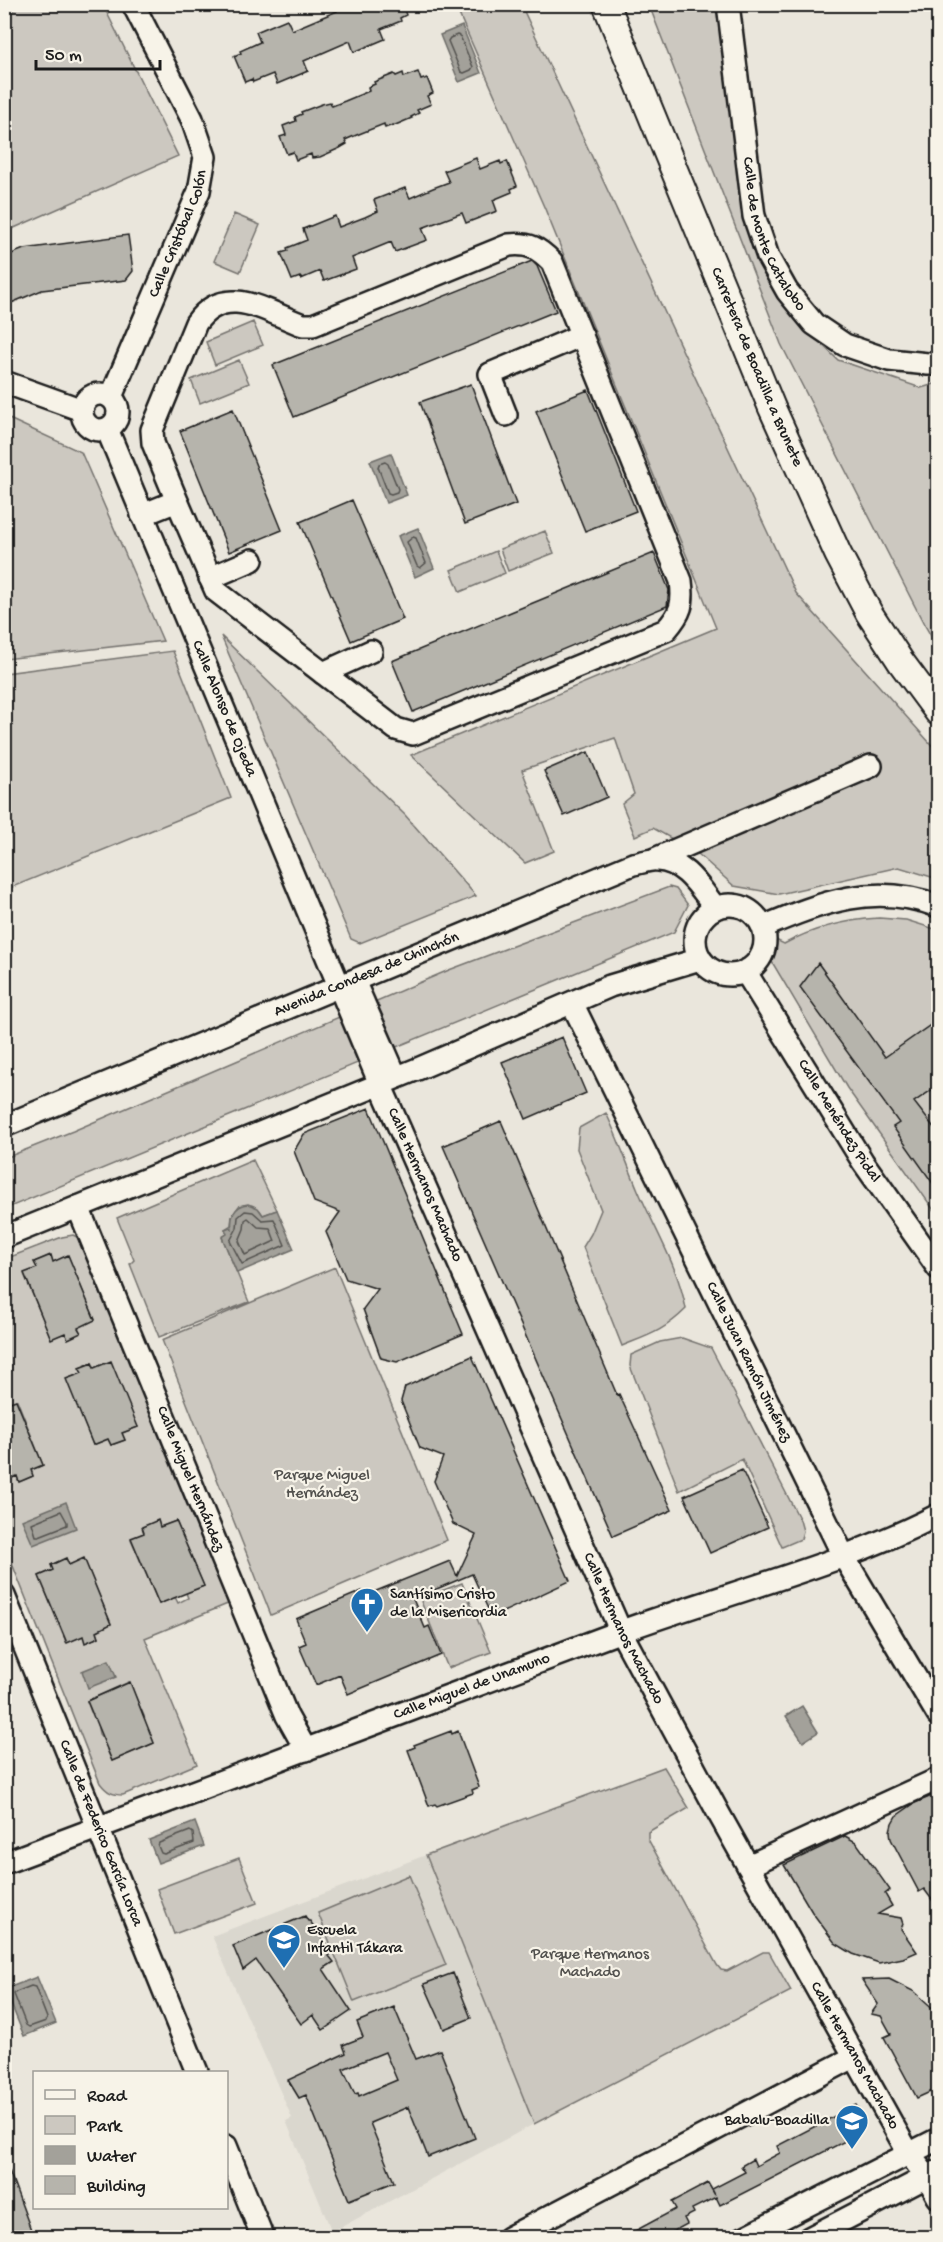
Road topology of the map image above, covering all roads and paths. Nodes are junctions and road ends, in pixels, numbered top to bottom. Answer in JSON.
{"nodes":[{"id":1,"x":133,"y":4,"type":"edge"},
{"id":2,"x":606,"y":4,"type":"edge"},
{"id":3,"x":728,"y":4,"type":"edge"},
{"id":4,"x":582,"y":335,"type":"junction"},
{"id":5,"x":939,"y":363,"type":"edge"},
{"id":6,"x":4,"y":382,"type":"edge"},
{"id":7,"x":111,"y":397,"type":"junction"},
{"id":8,"x":81,"y":410,"type":"junction"},
{"id":9,"x":506,"y":415,"type":"dead end"},
{"id":10,"x":107,"y":429,"type":"junction"},
{"id":11,"x":177,"y":501,"type":"junction"},
{"id":12,"x":142,"y":515,"type":"junction"},
{"id":13,"x":252,"y":560,"type":"dead end"},
{"id":14,"x":210,"y":578,"type":"junction"},
{"id":15,"x":371,"y":651,"type":"dead end"},
{"id":16,"x":323,"y":673,"type":"junction"},
{"id":17,"x":939,"y":712,"type":"edge"},
{"id":18,"x":871,"y":766,"type":"dead end"},
{"id":19,"x":655,"y":859,"type":"junction"},
{"id":20,"x":939,"y":906,"type":"edge"},
{"id":21,"x":715,"y":907,"type":"junction"},
{"id":22,"x":763,"y":927,"type":"junction"},
{"id":23,"x":700,"y":959,"type":"junction"},
{"id":24,"x":746,"y":971,"type":"junction"},
{"id":25,"x":347,"y":984,"type":"junction"},
{"id":26,"x":572,"y":1003,"type":"junction"},
{"id":27,"x":388,"y":1080,"type":"junction"},
{"id":28,"x":4,"y":1126,"type":"edge"},
{"id":29,"x":78,"y":1207,"type":"junction"},
{"id":30,"x":4,"y":1237,"type":"edge"},
{"id":31,"x":939,"y":1268,"type":"edge"},
{"id":32,"x":939,"y":1515,"type":"edge"},
{"id":33,"x":844,"y":1557,"type":"junction"},
{"id":34,"x":4,"y":1596,"type":"edge"},
{"id":35,"x":621,"y":1632,"type":"junction"},
{"id":36,"x":939,"y":1715,"type":"edge"},
{"id":37,"x":306,"y":1750,"type":"junction"},
{"id":38,"x":939,"y":1779,"type":"edge"},
{"id":39,"x":98,"y":1828,"type":"junction"},
{"id":40,"x":4,"y":1863,"type":"edge"},
{"id":41,"x":748,"y":1866,"type":"junction"},
{"id":42,"x":854,"y":2057,"type":"junction"},
{"id":43,"x":196,"y":2071,"type":"edge"},
{"id":44,"x":939,"y":2139,"type":"edge"},
{"id":45,"x":228,"y":2151,"type":"edge"},
{"id":46,"x":909,"y":2154,"type":"junction"},
{"id":47,"x":933,"y":2174,"type":"edge"},
{"id":48,"x":939,"y":2197,"type":"edge"},
{"id":49,"x":263,"y":2238,"type":"edge"},
{"id":50,"x":508,"y":2238,"type":"edge"},
{"id":51,"x":743,"y":2238,"type":"edge"},
{"id":52,"x":809,"y":2238,"type":"edge"}],
"edges":[{"from":1,"to":7,"type":"street","name":"Calle Cristóbal Colón"},
{"from":2,"to":17,"type":"main road","name":"Carretera de Boadilla a Brunete"},
{"from":3,"to":5,"type":"street","name":"Calle de Monte Catalobo"},
{"from":4,"to":9,"type":"street"},
{"from":4,"to":11,"type":"street"},
{"from":4,"to":16,"type":"street"},
{"from":6,"to":8,"type":"street"},
{"from":7,"to":8,"type":"street"},
{"from":7,"to":10,"type":"street"},
{"from":8,"to":10,"type":"street"},
{"from":10,"to":12,"type":"street","name":"Calle Alonso de Ojeda"},
{"from":11,"to":12,"type":"street"},
{"from":11,"to":14,"type":"street"},
{"from":12,"to":25,"type":"street","name":"Calle Alonso de Ojeda"},
{"from":13,"to":14,"type":"street"},
{"from":14,"to":16,"type":"street"},
{"from":15,"to":16,"type":"street"},
{"from":18,"to":19,"type":"street","name":"Avenida Condesa de Chinchón"},
{"from":19,"to":21,"type":"street"},
{"from":19,"to":25,"type":"street","name":"Avenida Condesa de Chinchón"},
{"from":20,"to":22,"type":"street"},
{"from":21,"to":22,"type":"street"},
{"from":21,"to":23,"type":"street"},
{"from":22,"to":24,"type":"street"},
{"from":23,"to":24,"type":"street"},
{"from":23,"to":26,"type":"street"},
{"from":24,"to":31,"type":"street","name":"Calle Menéndez Pidal"},
{"from":25,"to":27,"type":"street","name":"Calle Alonso de Ojeda"},
{"from":25,"to":28,"type":"street","name":"Avenida Condesa de Chinchón"},
{"from":26,"to":27,"type":"street"},
{"from":26,"to":33,"type":"street","name":"Calle Juan Ramón Jiménez"},
{"from":27,"to":29,"type":"street"},
{"from":27,"to":35,"type":"street","name":"Calle Hermanos Machado"},
{"from":29,"to":30,"type":"street"},
{"from":29,"to":37,"type":"street","name":"Calle Miguel Hernández"},
{"from":32,"to":33,"type":"street","name":"Calle Miguel de Unamuno"},
{"from":33,"to":35,"type":"street","name":"Calle Miguel de Unamuno"},
{"from":33,"to":36,"type":"street","name":"Calle Juan Ramón Jiménez"},
{"from":34,"to":39,"type":"street","name":"Calle de Federico García Lorca"},
{"from":35,"to":37,"type":"street","name":"Calle Miguel de Unamuno"},
{"from":35,"to":41,"type":"street","name":"Calle Hermanos Machado"},
{"from":37,"to":39,"type":"street","name":"Calle Miguel de Unamuno"},
{"from":38,"to":41,"type":"street"},
{"from":39,"to":40,"type":"street","name":"Calle Miguel de Unamuno"},
{"from":39,"to":43,"type":"street","name":"Calle de Federico García Lorca"},
{"from":41,"to":42,"type":"street","name":"Calle Hermanos Machado"},
{"from":42,"to":46,"type":"street","name":"Calle Hermanos Machado"},
{"from":42,"to":50,"type":"street"},
{"from":44,"to":46,"type":"street"},
{"from":45,"to":49,"type":"street"},
{"from":46,"to":47,"type":"street","name":"Calle Hermanos Machado"},
{"from":46,"to":51,"type":"street"},
{"from":47,"to":48,"type":"street","name":"Calle Hermanos Machado"},
{"from":47,"to":52,"type":"street"}]}
